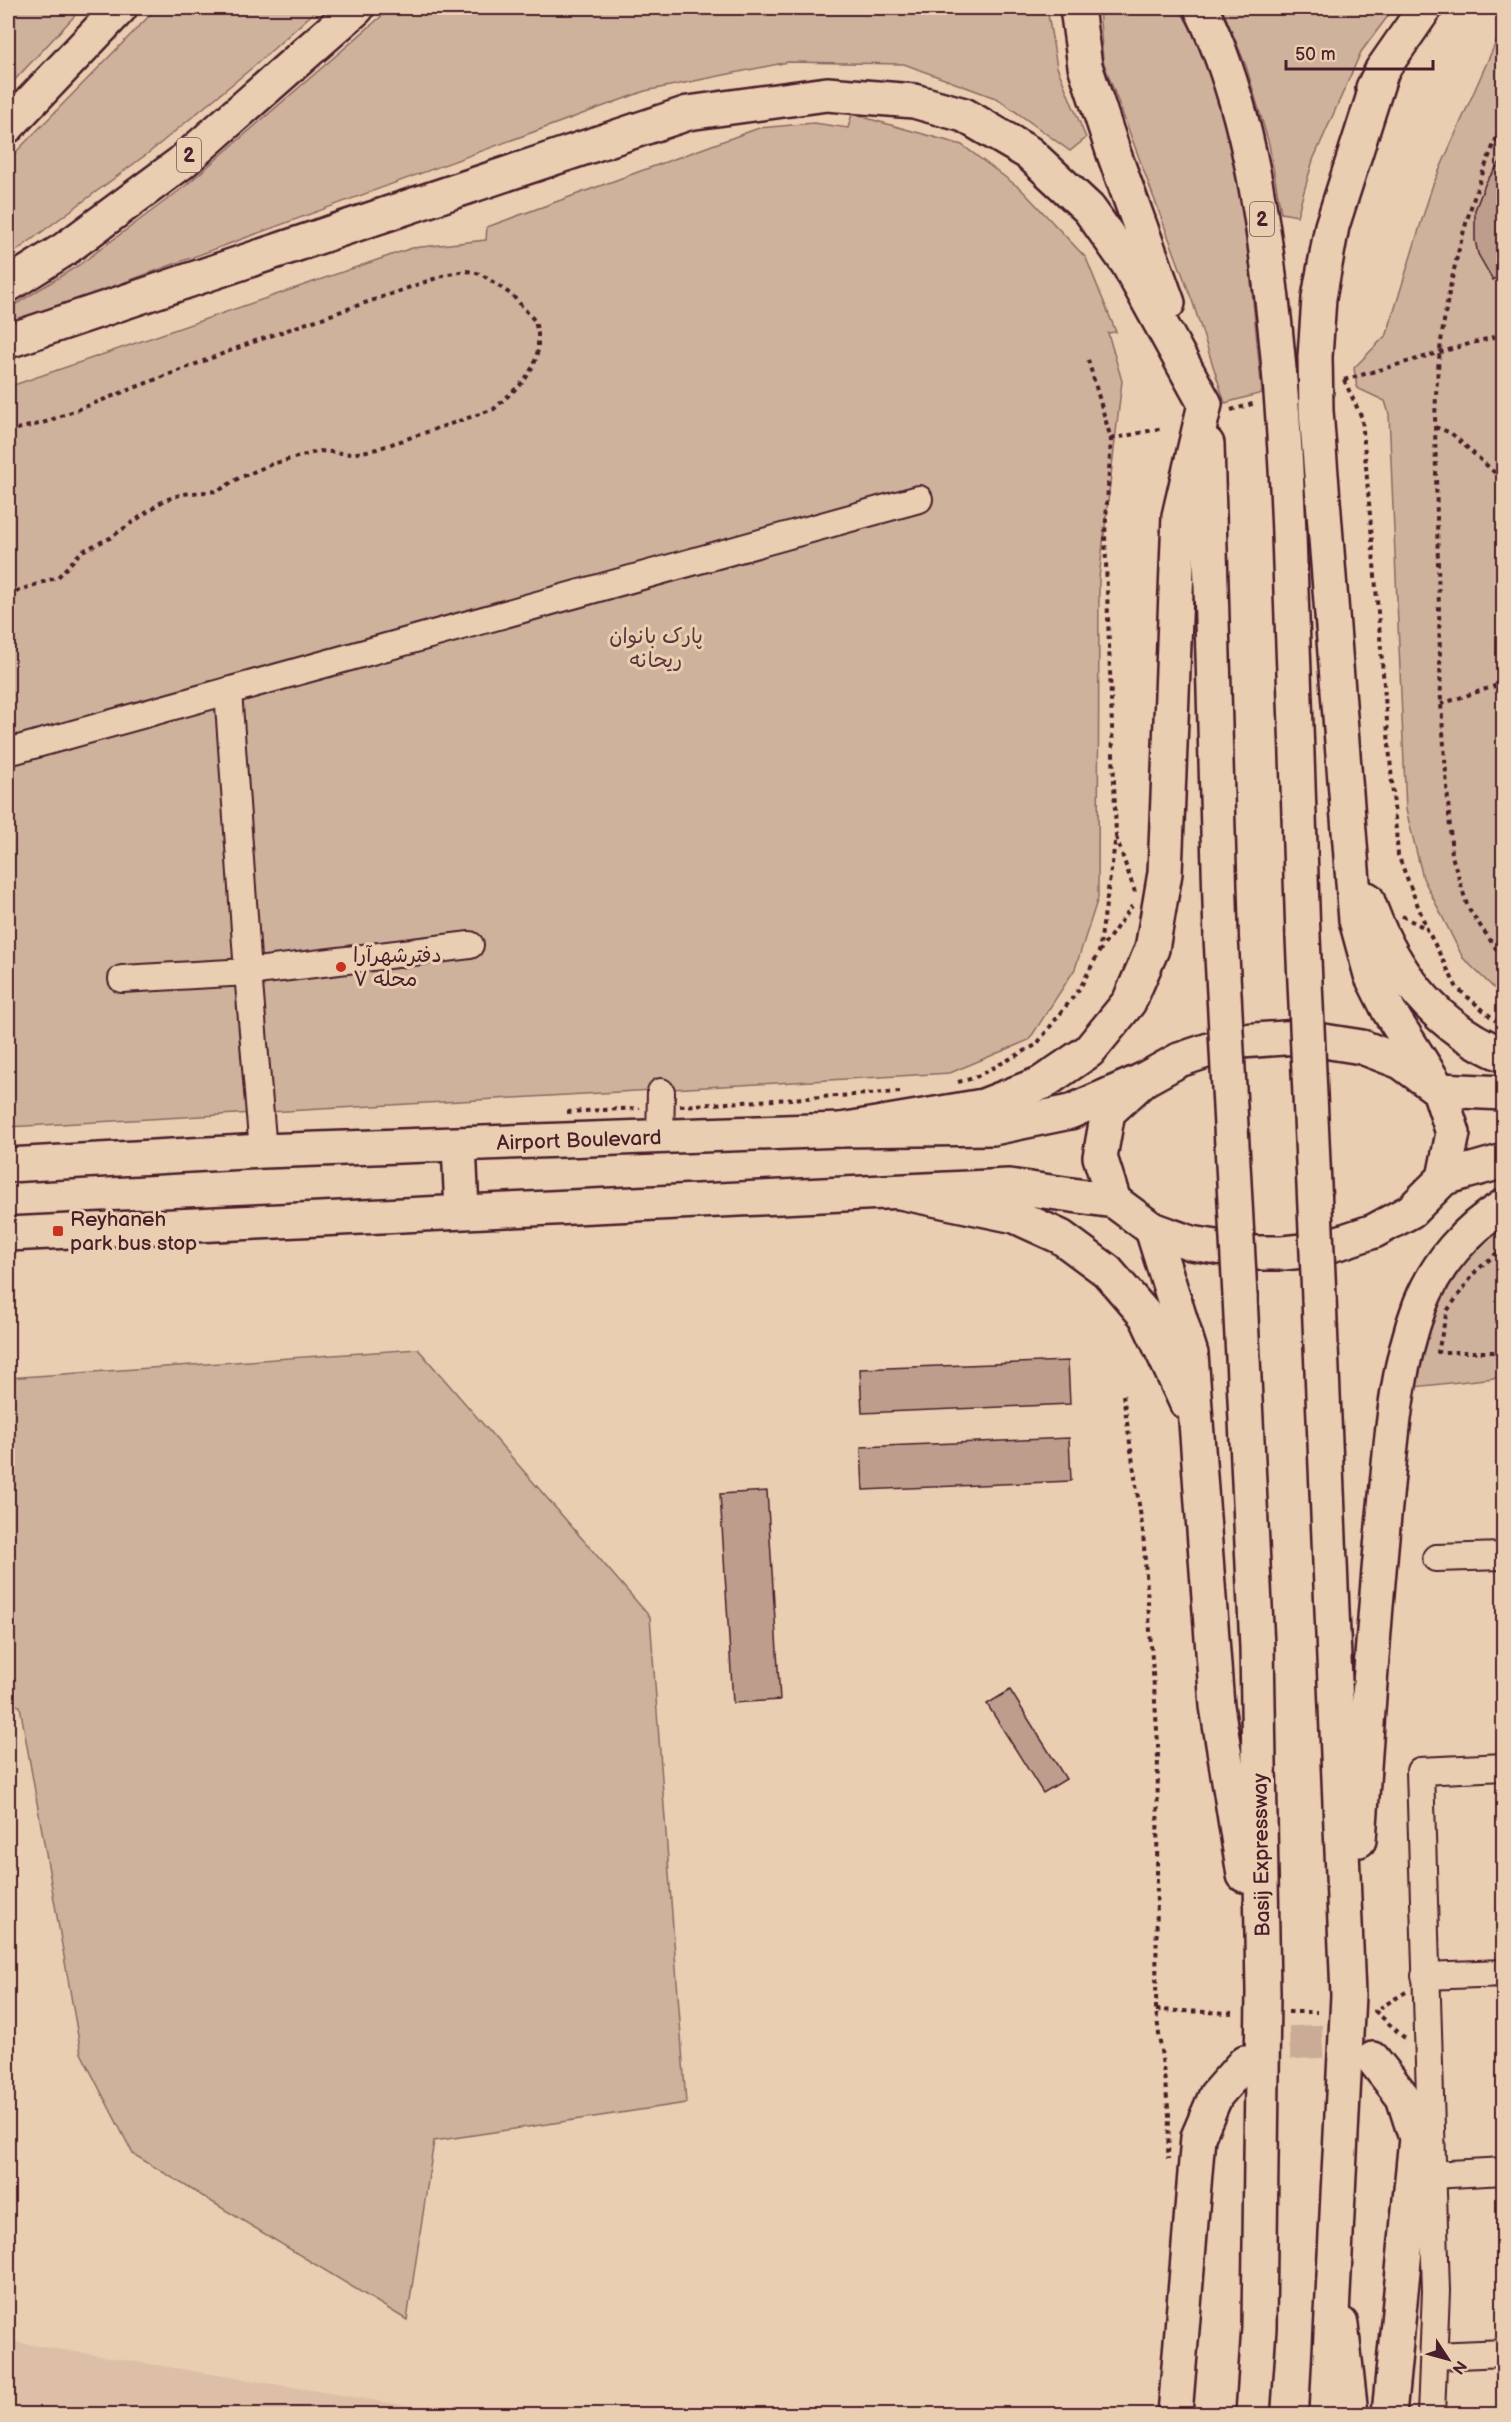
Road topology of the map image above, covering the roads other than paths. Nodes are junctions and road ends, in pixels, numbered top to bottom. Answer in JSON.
{"nodes":[{"id":1,"x":120,"y":8,"type":"edge"},
{"id":2,"x":137,"y":8,"type":"edge"},
{"id":3,"x":357,"y":8,"type":"edge"},
{"id":4,"x":1077,"y":8,"type":"edge"},
{"id":5,"x":1201,"y":8,"type":"edge"},
{"id":6,"x":1425,"y":8,"type":"edge"},
{"id":7,"x":1382,"y":70,"type":"junction"},
{"id":8,"x":19,"y":116,"type":"edge"},
{"id":9,"x":8,"y":285,"type":"edge"},
{"id":10,"x":8,"y":341,"type":"edge"},
{"id":11,"x":1218,"y":407,"type":"junction"},
{"id":12,"x":1286,"y":439,"type":"junction"},
{"id":13,"x":919,"y":500,"type":"dead end"},
{"id":14,"x":228,"y":692,"type":"junction"},
{"id":15,"x":8,"y":752,"type":"edge"},
{"id":16,"x":1352,"y":854,"type":"junction"},
{"id":17,"x":470,"y":945,"type":"dead end"},
{"id":18,"x":248,"y":972,"type":"junction"},
{"id":19,"x":122,"y":979,"type":"dead end"},
{"id":20,"x":1503,"y":1055,"type":"edge"},
{"id":21,"x":1143,"y":1080,"type":"junction"},
{"id":22,"x":1439,"y":1090,"type":"junction"},
{"id":23,"x":1503,"y":1093,"type":"edge"},
{"id":24,"x":841,"y":1130,"type":"junction"},
{"id":25,"x":459,"y":1145,"type":"junction"},
{"id":26,"x":263,"y":1151,"type":"junction"},
{"id":27,"x":1503,"y":1161,"type":"edge"},
{"id":28,"x":8,"y":1165,"type":"edge"},
{"id":29,"x":1444,"y":1178,"type":"junction"},
{"id":30,"x":900,"y":1192,"type":"junction"},
{"id":31,"x":1114,"y":1201,"type":"junction"},
{"id":32,"x":1503,"y":1206,"type":"edge"},
{"id":33,"x":462,"y":1211,"type":"junction"},
{"id":34,"x":1152,"y":1229,"type":"junction"},
{"id":35,"x":8,"y":1234,"type":"edge"},
{"id":36,"x":1197,"y":1427,"type":"junction"},
{"id":37,"x":1503,"y":1556,"type":"edge"},
{"id":38,"x":1436,"y":1558,"type":"dead end"},
{"id":39,"x":1503,"y":1767,"type":"edge"},
{"id":40,"x":1503,"y":1973,"type":"edge"},
{"id":41,"x":1425,"y":1979,"type":"junction"},
{"id":42,"x":1348,"y":1995,"type":"junction"},
{"id":43,"x":1276,"y":2002,"type":"junction"},
{"id":44,"x":1373,"y":2059,"type":"tunnel mouth"},
{"id":45,"x":1245,"y":2062,"type":"tunnel mouth"},
{"id":46,"x":1503,"y":2171,"type":"edge"},
{"id":47,"x":1432,"y":2175,"type":"junction"},
{"id":48,"x":1335,"y":2274,"type":"junction"},
{"id":49,"x":1258,"y":2328,"type":"junction"},
{"id":50,"x":1503,"y":2353,"type":"edge"},
{"id":51,"x":1434,"y":2356,"type":"junction"},
{"id":52,"x":1175,"y":2415,"type":"edge"},
{"id":53,"x":1242,"y":2415,"type":"edge"},
{"id":54,"x":1253,"y":2415,"type":"edge"},
{"id":55,"x":1327,"y":2415,"type":"edge"},
{"id":56,"x":1351,"y":2415,"type":"edge"},
{"id":57,"x":1389,"y":2415,"type":"edge"},
{"id":58,"x":1431,"y":2415,"type":"edge"}],
"edges":[{"from":1,"to":8,"type":"main road"},
{"from":2,"to":8,"type":"main road"},
{"from":3,"to":9,"type":"main road","number":"2"},
{"from":4,"to":11,"type":"main road"},
{"from":5,"to":12,"type":"main road","number":"2"},
{"from":6,"to":7,"type":"main road"},
{"from":7,"to":12,"type":"main road"},
{"from":7,"to":16,"type":"main road"},
{"from":10,"to":11,"type":"main road"},
{"from":11,"to":24,"type":"main road"},
{"from":11,"to":43,"type":"main road","name":"Basij Expressway","bridge":true},
{"from":12,"to":42,"type":"main road","bridge":true},
{"from":13,"to":14,"type":"street"},
{"from":14,"to":15,"type":"street"},
{"from":14,"to":18,"type":"street"},
{"from":16,"to":20,"type":"main road"},
{"from":16,"to":22,"type":"main road"},
{"from":17,"to":18,"type":"street"},
{"from":18,"to":19,"type":"street"},
{"from":18,"to":26,"type":"street"},
{"from":21,"to":22,"type":"main road"},
{"from":21,"to":24,"type":"main road","name":"Airport Boulevard"},
{"from":21,"to":31,"type":"main road"},
{"from":22,"to":23,"type":"main road"},
{"from":22,"to":29,"type":"main road"},
{"from":24,"to":25,"type":"main road","name":"Airport Boulevard"},
{"from":25,"to":26,"type":"main road","name":"Airport Boulevard"},
{"from":25,"to":33,"type":"main road"},
{"from":26,"to":28,"type":"main road","name":"Airport Boulevard"},
{"from":27,"to":29,"type":"main road"},
{"from":29,"to":34,"type":"main road"},
{"from":30,"to":31,"type":"main road"},
{"from":30,"to":33,"type":"main road"},
{"from":30,"to":36,"type":"main road"},
{"from":31,"to":34,"type":"main road"},
{"from":32,"to":42,"type":"main road"},
{"from":33,"to":35,"type":"main road"},
{"from":34,"to":36,"type":"main road"},
{"from":36,"to":43,"type":"main road"},
{"from":37,"to":38,"type":"street"},
{"from":39,"to":41,"type":"street"},
{"from":40,"to":41,"type":"street"},
{"from":41,"to":47,"type":"street"},
{"from":42,"to":48,"type":"main road"},
{"from":43,"to":49,"type":"main road","name":"Basij Expressway"},
{"from":44,"to":57,"type":"main road"},
{"from":45,"to":52,"type":"main road"},
{"from":46,"to":47,"type":"street"},
{"from":47,"to":51,"type":"street"},
{"from":48,"to":55,"type":"main road"},
{"from":48,"to":56,"type":"main road"},
{"from":49,"to":53,"type":"main road"},
{"from":49,"to":54,"type":"main road","name":"Basij Expressway"},
{"from":50,"to":51,"type":"street"},
{"from":51,"to":58,"type":"street"}]}
